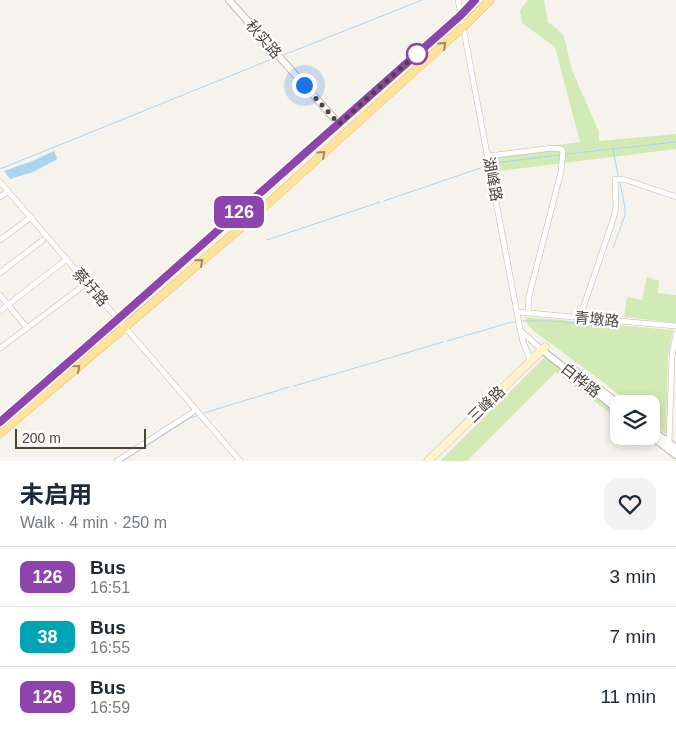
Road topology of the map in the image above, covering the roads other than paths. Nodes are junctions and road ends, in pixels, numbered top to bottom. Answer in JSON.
{"nodes":[{"id":1,"x":229,"y":0,"type":"edge"},
{"id":2,"x":458,"y":0,"type":"edge"},
{"id":3,"x":475,"y":0,"type":"edge"},
{"id":4,"x":490,"y":0,"type":"edge"},
{"id":5,"x":461,"y":15,"type":"junction"},
{"id":6,"x":463,"y":27,"type":"junction"},
{"id":7,"x":339,"y":124,"type":"junction"},
{"id":8,"x":488,"y":156,"type":"junction"},
{"id":9,"x":0,"y":182,"type":"edge"},
{"id":10,"x":8,"y":191,"type":"junction"},
{"id":11,"x":0,"y":197,"type":"edge"},
{"id":12,"x":676,"y":197,"type":"edge"},
{"id":13,"x":31,"y":217,"type":"junction"},
{"id":14,"x":0,"y":240,"type":"edge"},
{"id":15,"x":44,"y":240,"type":"dead end"},
{"id":16,"x":67,"y":259,"type":"junction"},
{"id":17,"x":0,"y":273,"type":"edge"},
{"id":18,"x":87,"y":283,"type":"junction"},
{"id":19,"x":0,"y":295,"type":"edge"},
{"id":20,"x":8,"y":305,"type":"junction"},
{"id":21,"x":0,"y":311,"type":"edge"},
{"id":22,"x":518,"y":312,"type":"junction"},
{"id":23,"x":528,"y":312,"type":"junction"},
{"id":24,"x":580,"y":317,"type":"junction"},
{"id":25,"x":118,"y":319,"type":"junction"},
{"id":26,"x":676,"y":326,"type":"edge"},
{"id":27,"x":125,"y":327,"type":"junction"},
{"id":28,"x":27,"y":328,"type":"junction"},
{"id":29,"x":520,"y":329,"type":"junction"},
{"id":30,"x":676,"y":334,"type":"edge"},
{"id":31,"x":0,"y":348,"type":"edge"},
{"id":32,"x":544,"y":348,"type":"junction"},
{"id":33,"x":531,"y":361,"type":"junction"},
{"id":34,"x":610,"y":397,"type":"edge"},
{"id":35,"x":610,"y":403,"type":"edge"},
{"id":36,"x":196,"y":410,"type":"junction"},
{"id":37,"x":0,"y":422,"type":"edge"},
{"id":38,"x":0,"y":433,"type":"edge"},
{"id":39,"x":660,"y":436,"type":"edge"},
{"id":40,"x":669,"y":442,"type":"junction"},
{"id":41,"x":660,"y":443,"type":"edge"},
{"id":42,"x":676,"y":448,"type":"edge"},
{"id":43,"x":676,"y":455,"type":"edge"},
{"id":44,"x":117,"y":461,"type":"edge"},
{"id":45,"x":240,"y":461,"type":"edge"},
{"id":46,"x":428,"y":461,"type":"edge"}],
"edges":[{"from":1,"to":7,"type":"street","name":"秋实路"},
{"from":2,"to":5,"type":"street","name":"湖峰路"},
{"from":3,"to":5,"type":"main road"},
{"from":4,"to":6,"type":"main road"},
{"from":5,"to":6,"type":"street","name":"湖峰路"},
{"from":5,"to":7,"type":"main road"},
{"from":6,"to":8,"type":"street","name":"湖峰路"},
{"from":27,"to":6,"type":"main road","one_way":true},
{"from":7,"to":25,"type":"main road"},
{"from":8,"to":22,"type":"street","name":"湖峰路"},
{"from":8,"to":23,"type":"street"},
{"from":9,"to":10,"type":"street","name":"蔡圩路"},
{"from":10,"to":11,"type":"street"},
{"from":10,"to":13,"type":"street","name":"蔡圩路"},
{"from":12,"to":24,"type":"street"},
{"from":13,"to":14,"type":"street"},
{"from":13,"to":16,"type":"street","name":"蔡圩路"},
{"from":15,"to":17,"type":"street"},
{"from":16,"to":18,"type":"street","name":"蔡圩路"},
{"from":16,"to":20,"type":"street"},
{"from":18,"to":25,"type":"street","name":"蔡圩路"},
{"from":18,"to":28,"type":"street"},
{"from":19,"to":20,"type":"street"},
{"from":20,"to":21,"type":"street"},
{"from":20,"to":28,"type":"street"},
{"from":22,"to":23,"type":"street","name":"青墩路"},
{"from":22,"to":29,"type":"street","name":"湖峰路"},
{"from":23,"to":24,"type":"street","name":"青墩路"},
{"from":24,"to":26,"type":"street","name":"青墩路"},
{"from":25,"to":27,"type":"street","name":"蔡圩路"},
{"from":25,"to":37,"type":"main road"},
{"from":27,"to":36,"type":"street","name":"蔡圩路"},
{"from":38,"to":27,"type":"main road","one_way":true},
{"from":28,"to":31,"type":"street"},
{"from":29,"to":32,"type":"street"},
{"from":29,"to":33,"type":"street","name":"湖峰路"},
{"from":30,"to":40,"type":"street"},
{"from":32,"to":33,"type":"main road","name":"三峰路"},
{"from":32,"to":34,"type":"street","name":"白桦路"},
{"from":32,"to":35,"type":"street","name":"白桦路"},
{"from":33,"to":46,"type":"main road","name":"三峰路"},
{"from":36,"to":44,"type":"street"},
{"from":36,"to":45,"type":"street","name":"蔡圩路"},
{"from":39,"to":40,"type":"street"},
{"from":40,"to":42,"type":"street"},
{"from":41,"to":43,"type":"street"}]}
